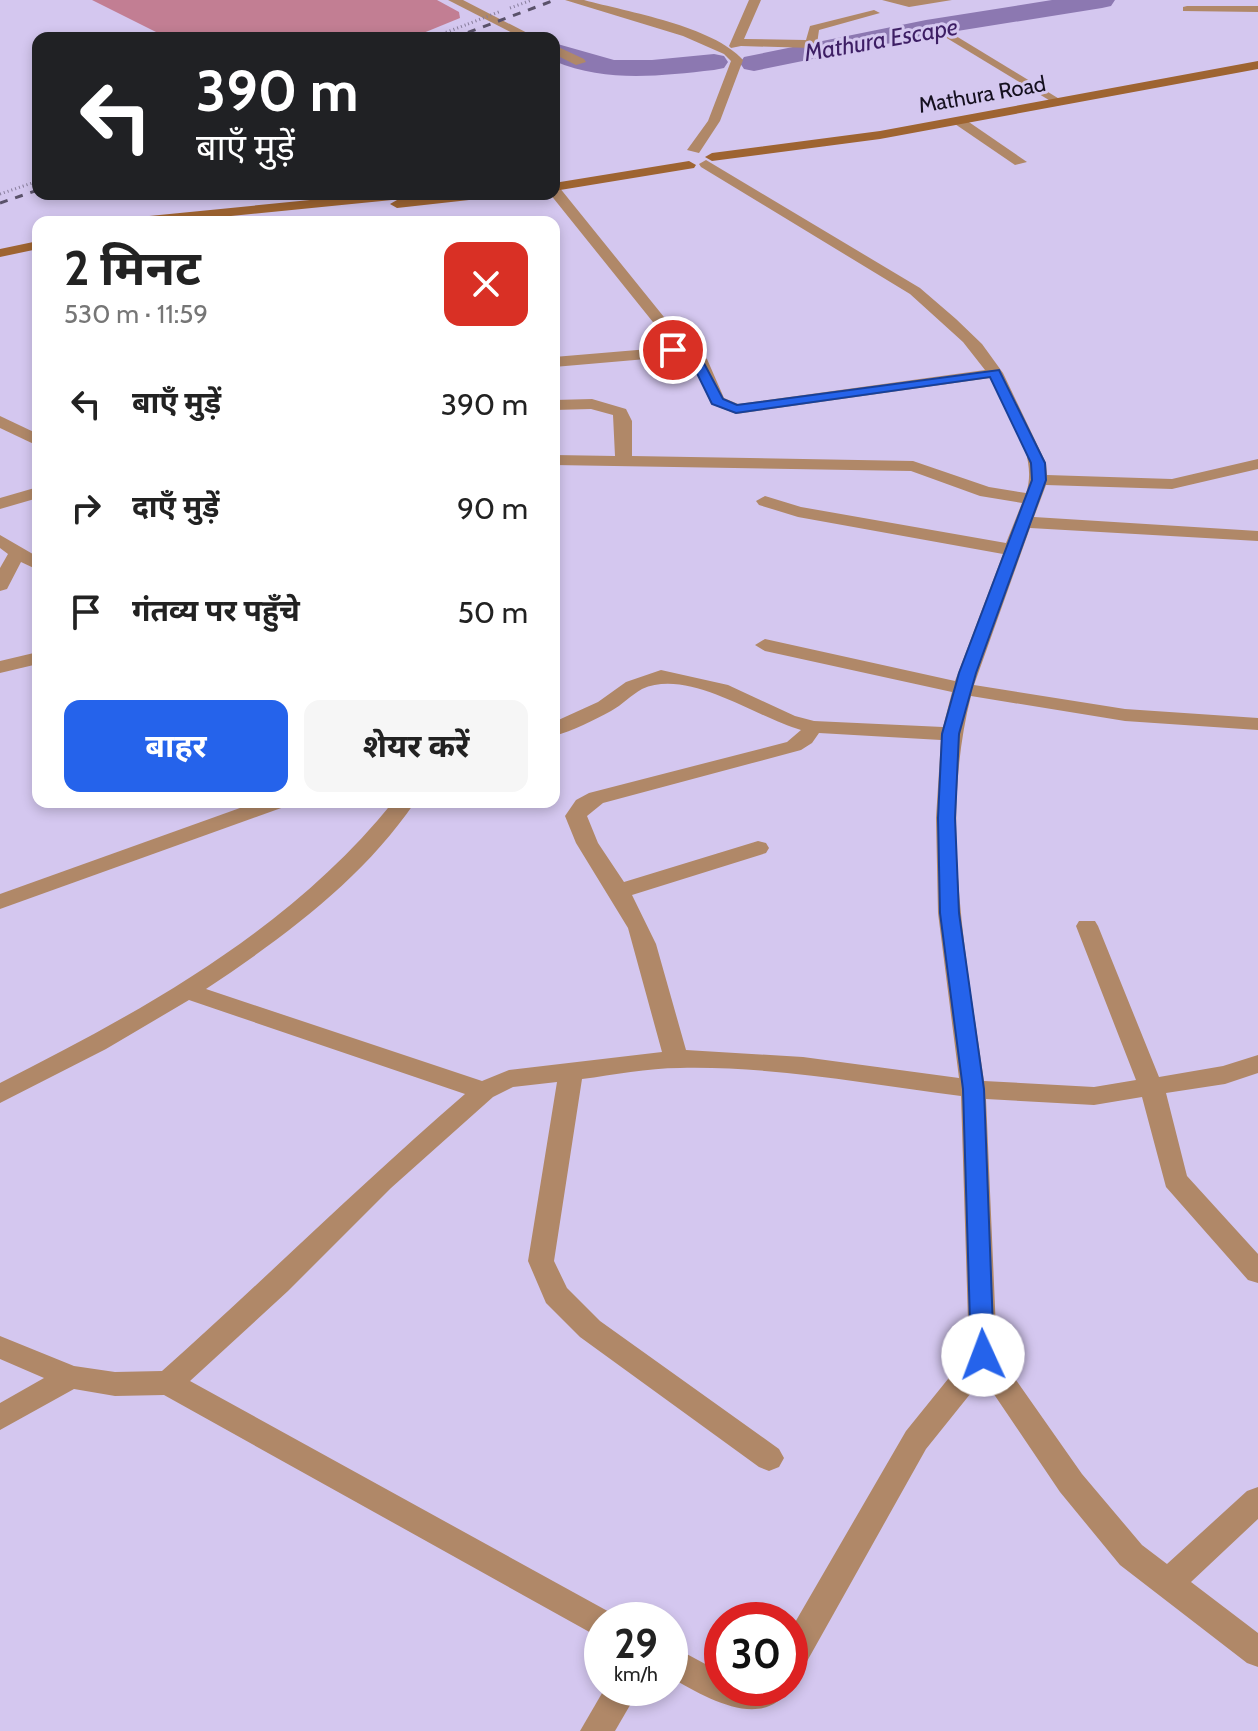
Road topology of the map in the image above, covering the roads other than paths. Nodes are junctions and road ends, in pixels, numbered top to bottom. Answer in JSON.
{"nodes":[{"id":1,"x":454,"y":0,"type":"edge"},
{"id":2,"x":571,"y":0,"type":"edge"},
{"id":3,"x":593,"y":0,"type":"edge"},
{"id":4,"x":755,"y":0,"type":"edge"},
{"id":5,"x":888,"y":0,"type":"edge"},
{"id":6,"x":946,"y":0,"type":"edge"},
{"id":7,"x":1187,"y":9,"type":"dead end"},
{"id":8,"x":1258,"y":9,"type":"edge"},
{"id":9,"x":874,"y":13,"type":"dead end"},
{"id":10,"x":519,"y":32,"type":"edge"},
{"id":11,"x":948,"y":35,"type":"dead end"},
{"id":12,"x":736,"y":44,"type":"junction"},
{"id":13,"x":560,"y":52,"type":"edge"},
{"id":14,"x":580,"y":62,"type":"dead end"},
{"id":15,"x":1258,"y":65,"type":"edge"},
{"id":16,"x":749,"y":66,"type":"dead end"},
{"id":17,"x":741,"y":90,"type":"dead end"},
{"id":18,"x":1061,"y":103,"type":"junction"},
{"id":19,"x":959,"y":121,"type":"junction"},
{"id":20,"x":702,"y":158,"type":"junction"},
{"id":21,"x":1020,"y":162,"type":"dead end"},
{"id":22,"x":560,"y":177,"type":"edge"},
{"id":23,"x":560,"y":187,"type":"edge"},
{"id":24,"x":560,"y":196,"type":"edge"},
{"id":25,"x":374,"y":200,"type":"edge"},
{"id":26,"x":388,"y":200,"type":"edge"},
{"id":27,"x":196,"y":216,"type":"edge"},
{"id":28,"x":270,"y":216,"type":"edge"},
{"id":29,"x":32,"y":235,"type":"edge"},
{"id":30,"x":0,"y":242,"type":"edge"},
{"id":31,"x":32,"y":246,"type":"edge"},
{"id":32,"x":0,"y":253,"type":"edge"},
{"id":33,"x":684,"y":351,"type":"junction"},
{"id":34,"x":560,"y":361,"type":"edge"},
{"id":35,"x":995,"y":373,"type":"junction"},
{"id":36,"x":560,"y":405,"type":"edge"},
{"id":37,"x":0,"y":421,"type":"edge"},
{"id":38,"x":32,"y":438,"type":"edge"},
{"id":39,"x":560,"y":460,"type":"edge"},
{"id":40,"x":623,"y":460,"type":"junction"},
{"id":41,"x":1258,"y":464,"type":"edge"},
{"id":42,"x":1036,"y":489,"type":"junction"},
{"id":43,"x":32,"y":494,"type":"edge"},
{"id":44,"x":765,"y":501,"type":"dead end"},
{"id":45,"x":0,"y":504,"type":"edge"},
{"id":46,"x":1023,"y":522,"type":"junction"},
{"id":47,"x":1258,"y":536,"type":"edge"},
{"id":48,"x":0,"y":540,"type":"edge"},
{"id":49,"x":1013,"y":550,"type":"junction"},
{"id":50,"x":18,"y":552,"type":"junction"},
{"id":51,"x":32,"y":561,"type":"edge"},
{"id":52,"x":0,"y":585,"type":"edge"},
{"id":53,"x":765,"y":645,"type":"dead end"},
{"id":54,"x":32,"y":659,"type":"edge"},
{"id":55,"x":0,"y":667,"type":"edge"},
{"id":56,"x":963,"y":689,"type":"junction"},
{"id":57,"x":1258,"y":724,"type":"edge"},
{"id":58,"x":560,"y":727,"type":"edge"},
{"id":59,"x":813,"y":727,"type":"junction"},
{"id":60,"x":951,"y":734,"type":"junction"},
{"id":61,"x":260,"y":808,"type":"edge"},
{"id":62,"x":399,"y":808,"type":"edge"},
{"id":63,"x":758,"y":848,"type":"dead end"},
{"id":64,"x":621,"y":891,"type":"junction"},
{"id":65,"x":0,"y":902,"type":"edge"},
{"id":66,"x":1087,"y":926,"type":"dead end"},
{"id":67,"x":186,"y":991,"type":"junction"},
{"id":68,"x":676,"y":1059,"type":"junction"},
{"id":69,"x":1258,"y":1064,"type":"edge"},
{"id":70,"x":571,"y":1071,"type":"junction"},
{"id":71,"x":973,"y":1089,"type":"junction"},
{"id":72,"x":1152,"y":1089,"type":"junction"},
{"id":73,"x":484,"y":1091,"type":"junction"},
{"id":74,"x":0,"y":1094,"type":"edge"},
{"id":75,"x":1258,"y":1272,"type":"edge"},
{"id":76,"x":0,"y":1347,"type":"edge"},
{"id":77,"x":983,"y":1355,"type":"junction"},
{"id":78,"x":71,"y":1377,"type":"junction"},
{"id":79,"x":168,"y":1383,"type":"junction"},
{"id":80,"x":0,"y":1418,"type":"edge"},
{"id":81,"x":769,"y":1458,"type":"dead end"},
{"id":82,"x":1258,"y":1500,"type":"edge"},
{"id":83,"x":1168,"y":1583,"type":"junction"},
{"id":84,"x":584,"y":1614,"type":"edge"},
{"id":85,"x":808,"y":1629,"type":"edge"},
{"id":86,"x":1258,"y":1652,"type":"edge"},
{"id":87,"x":612,"y":1706,"type":"edge"},
{"id":88,"x":596,"y":1731,"type":"edge"}],
"edges":[{"from":1,"to":10,"type":"street"},
{"from":2,"to":20,"type":"street"},
{"from":3,"to":12,"type":"street"},
{"from":4,"to":12,"type":"street"},
{"from":5,"to":6,"type":"street"},
{"from":7,"to":8,"type":"street"},
{"from":9,"to":12,"type":"street"},
{"from":11,"to":18,"type":"lane"},
{"from":12,"to":16,"type":"street"},
{"from":13,"to":14,"type":"street"},
{"from":15,"to":18,"type":"main road","name":"Mathura Road"},
{"from":17,"to":20,"type":"street"},
{"from":18,"to":19,"type":"main road","name":"Mathura Road"},
{"from":19,"to":20,"type":"main road","name":"Mathura Road"},
{"from":19,"to":21,"type":"street"},
{"from":20,"to":22,"type":"main road"},
{"from":20,"to":23,"type":"main road","name":"Mathura Road"},
{"from":20,"to":35,"type":"street"},
{"from":24,"to":33,"type":"street"},
{"from":25,"to":27,"type":"main road"},
{"from":26,"to":28,"type":"main road"},
{"from":29,"to":30,"type":"main road"},
{"from":31,"to":32,"type":"main road"},
{"from":33,"to":34,"type":"street"},
{"from":33,"to":35,"type":"street"},
{"from":35,"to":42,"type":"street"},
{"from":36,"to":40,"type":"street"},
{"from":37,"to":38,"type":"street"},
{"from":39,"to":40,"type":"street"},
{"from":40,"to":42,"type":"street"},
{"from":41,"to":42,"type":"street"},
{"from":42,"to":46,"type":"street"},
{"from":43,"to":45,"type":"street"},
{"from":44,"to":49,"type":"street"},
{"from":46,"to":47,"type":"street"},
{"from":46,"to":49,"type":"street"},
{"from":48,"to":50,"type":"street"},
{"from":49,"to":56,"type":"street"},
{"from":50,"to":51,"type":"street"},
{"from":50,"to":52,"type":"street"},
{"from":53,"to":56,"type":"street"},
{"from":54,"to":55,"type":"street"},
{"from":56,"to":57,"type":"street"},
{"from":56,"to":60,"type":"street"},
{"from":58,"to":59,"type":"street"},
{"from":59,"to":60,"type":"street"},
{"from":59,"to":64,"type":"street"},
{"from":60,"to":71,"type":"street"},
{"from":61,"to":65,"type":"street"},
{"from":62,"to":67,"type":"street"},
{"from":63,"to":64,"type":"street"},
{"from":64,"to":68,"type":"street"},
{"from":66,"to":72,"type":"street"},
{"from":67,"to":73,"type":"street"},
{"from":67,"to":74,"type":"street"},
{"from":68,"to":70,"type":"street"},
{"from":68,"to":71,"type":"street"},
{"from":69,"to":72,"type":"street"},
{"from":70,"to":73,"type":"street"},
{"from":70,"to":81,"type":"street"},
{"from":71,"to":72,"type":"street"},
{"from":71,"to":77,"type":"street"},
{"from":72,"to":75,"type":"street"},
{"from":73,"to":79,"type":"street"},
{"from":76,"to":78,"type":"street"},
{"from":77,"to":83,"type":"street"},
{"from":77,"to":85,"type":"street"},
{"from":78,"to":79,"type":"street"},
{"from":78,"to":80,"type":"street"},
{"from":79,"to":84,"type":"street"},
{"from":82,"to":83,"type":"street"},
{"from":83,"to":86,"type":"street"},
{"from":87,"to":88,"type":"street"}]}
